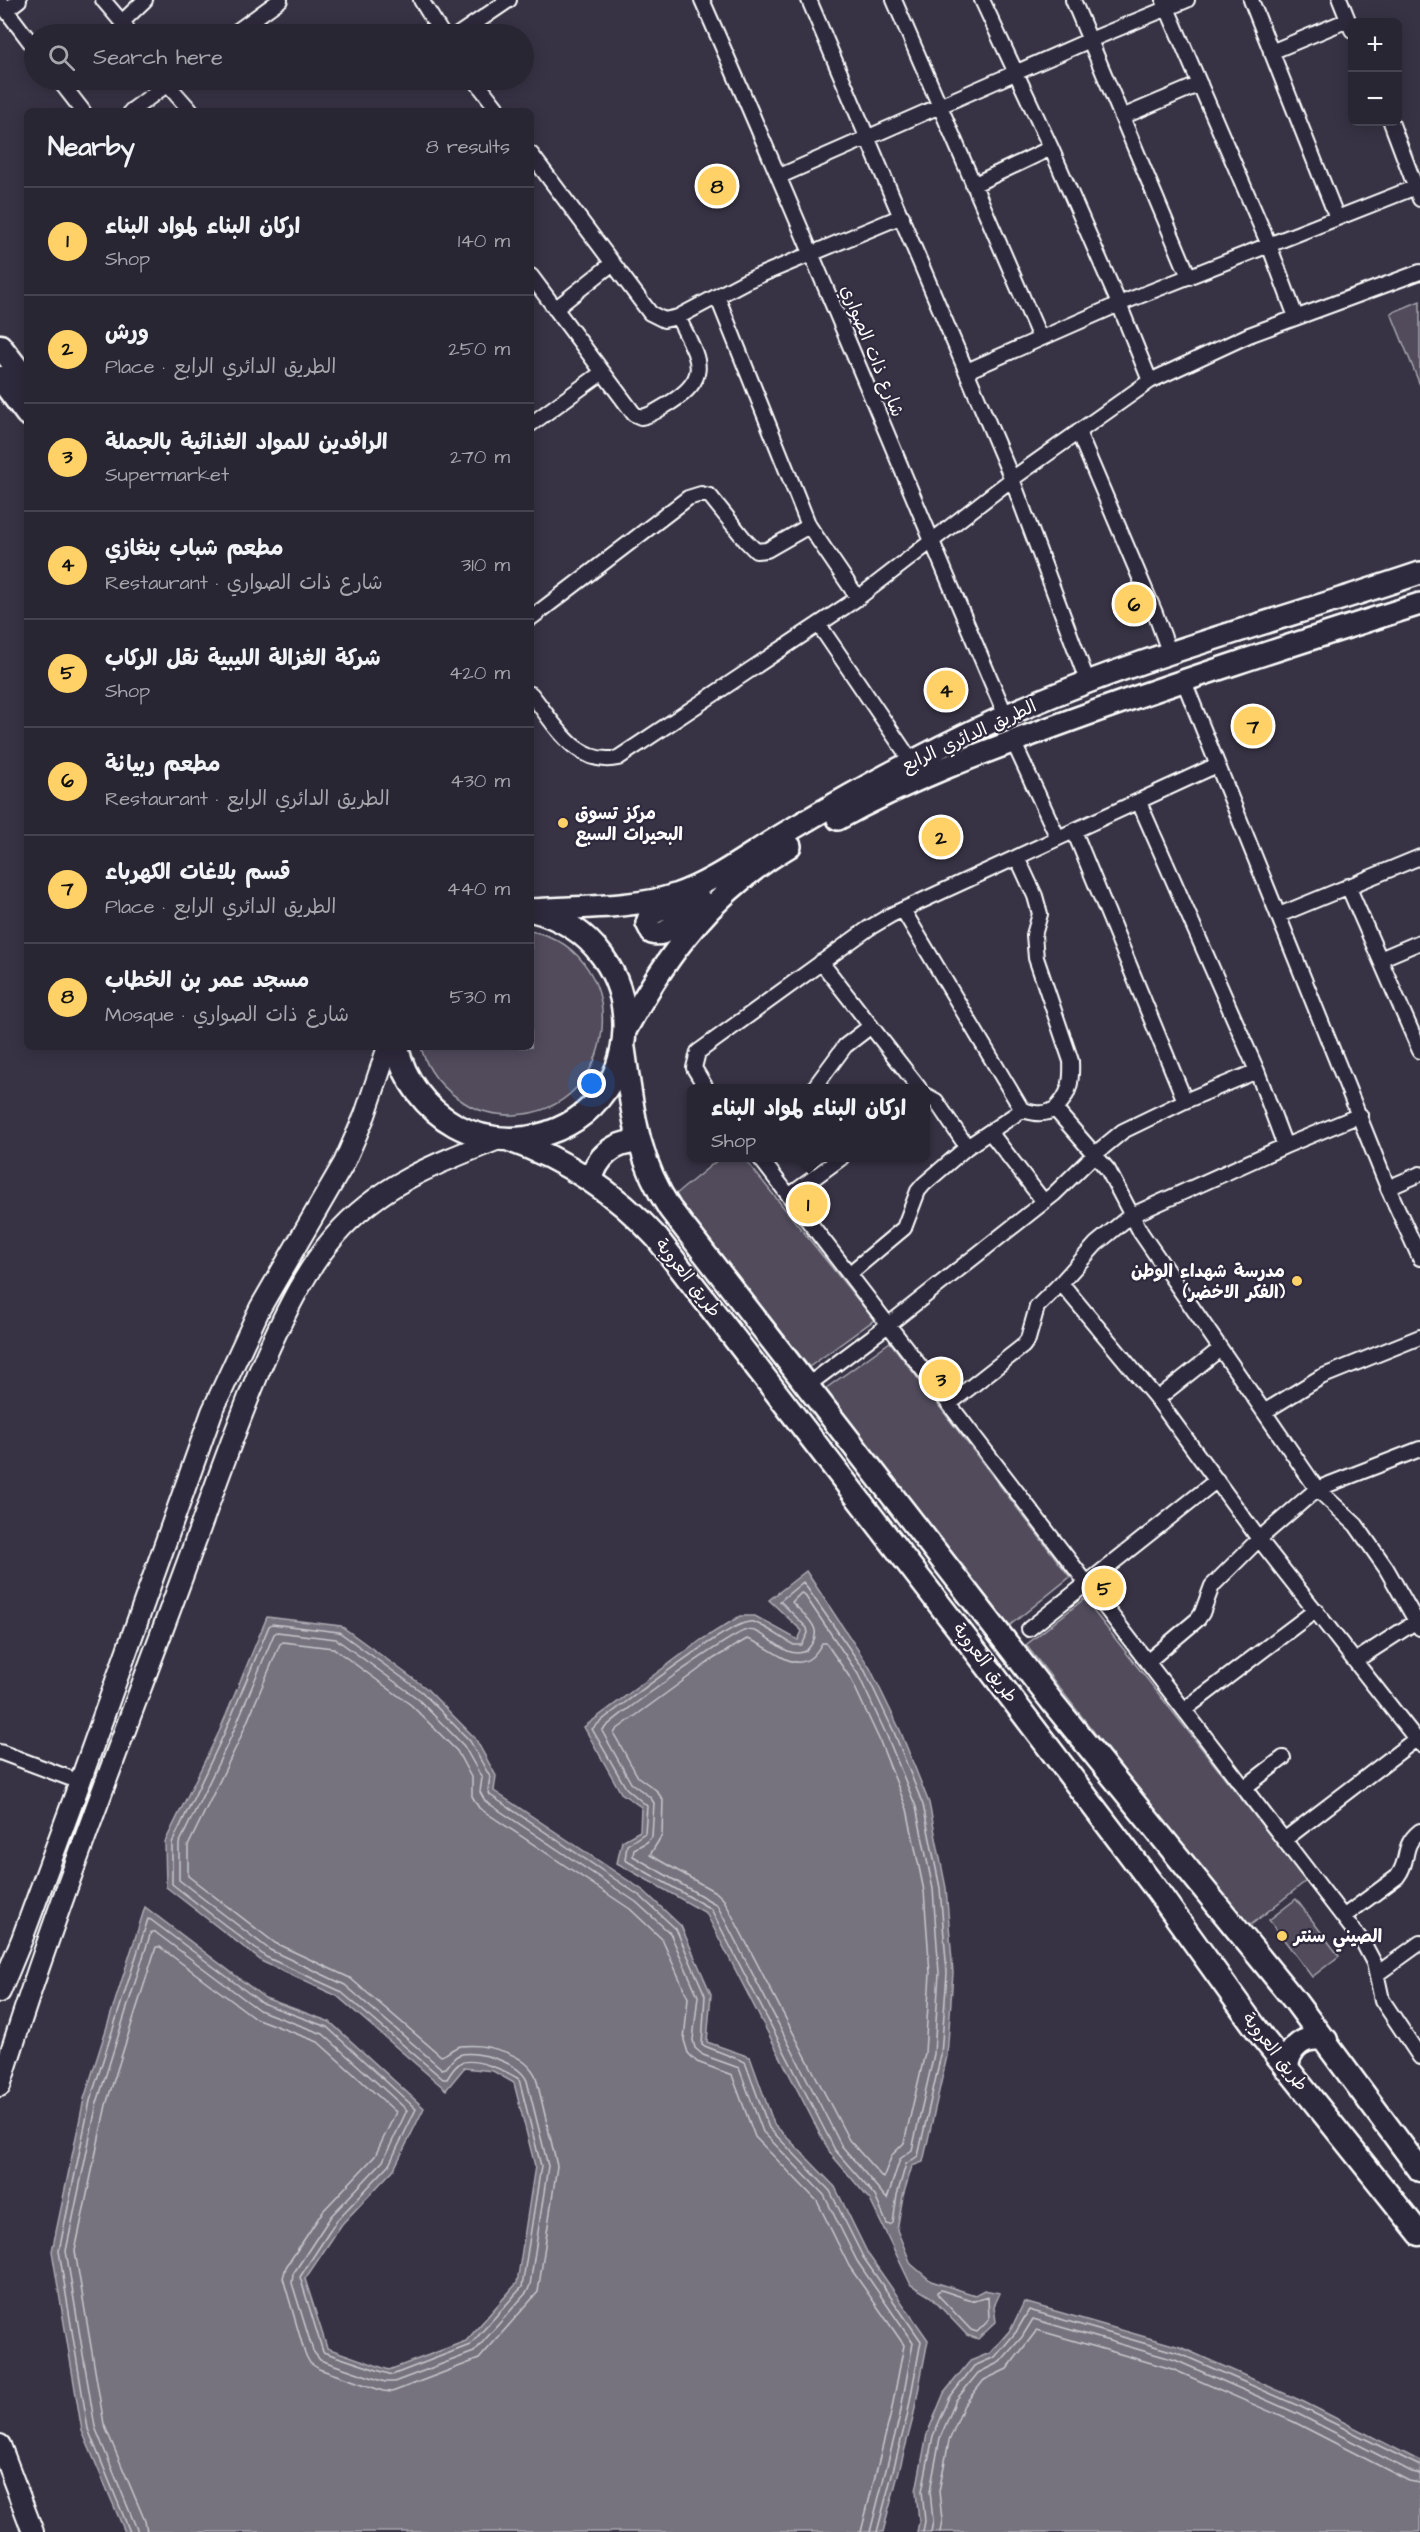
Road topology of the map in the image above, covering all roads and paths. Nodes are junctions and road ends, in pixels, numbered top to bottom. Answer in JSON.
{"nodes":[{"id":1,"x":19,"y":0,"type":"edge"},
{"id":2,"x":103,"y":0,"type":"edge"},
{"id":3,"x":145,"y":0,"type":"edge"},
{"id":4,"x":280,"y":0,"type":"edge"},
{"id":5,"x":421,"y":0,"type":"edge"},
{"id":6,"x":509,"y":0,"type":"edge"},
{"id":7,"x":702,"y":0,"type":"edge"},
{"id":8,"x":808,"y":0,"type":"edge"},
{"id":9,"x":894,"y":0,"type":"edge"},
{"id":10,"x":1073,"y":0,"type":"edge"},
{"id":11,"x":1187,"y":0,"type":"edge"},
{"id":12,"x":1251,"y":0,"type":"edge"},
{"id":13,"x":1340,"y":0,"type":"edge"},
{"id":14,"x":984,"y":1,"type":"edge"},
{"id":15,"x":1166,"y":4,"type":"edge"},
{"id":16,"x":3,"y":6,"type":"edge"},
{"id":17,"x":1348,"y":20,"type":"edge"},
{"id":18,"x":121,"y":24,"type":"edge"},
{"id":19,"x":127,"y":24,"type":"edge"},
{"id":20,"x":247,"y":24,"type":"edge"},
{"id":21,"x":436,"y":24,"type":"edge"},
{"id":22,"x":474,"y":24,"type":"edge"},
{"id":23,"x":1348,"y":26,"type":"edge"},
{"id":24,"x":24,"y":34,"type":"edge"},
{"id":25,"x":1090,"y":39,"type":"junction"},
{"id":26,"x":1271,"y":52,"type":"junction"},
{"id":27,"x":1015,"y":73,"type":"junction"},
{"id":28,"x":1200,"y":84,"type":"junction"},
{"id":29,"x":70,"y":90,"type":"edge"},
{"id":30,"x":159,"y":90,"type":"edge"},
{"id":31,"x":176,"y":90,"type":"edge"},
{"id":32,"x":483,"y":90,"type":"edge"},
{"id":33,"x":939,"y":105,"type":"junction"},
{"id":34,"x":81,"y":108,"type":"edge"},
{"id":35,"x":135,"y":108,"type":"edge"},
{"id":36,"x":189,"y":108,"type":"edge"},
{"id":37,"x":497,"y":108,"type":"edge"},
{"id":38,"x":1122,"y":117,"type":"junction"},
{"id":39,"x":1393,"y":126,"type":"edge"},
{"id":40,"x":868,"y":138,"type":"junction"},
{"id":41,"x":1051,"y":148,"type":"junction"},
{"id":42,"x":534,"y":158,"type":"edge"},
{"id":43,"x":780,"y":176,"type":"junction"},
{"id":44,"x":973,"y":185,"type":"junction"},
{"id":45,"x":1418,"y":193,"type":"edge"},
{"id":46,"x":902,"y":216,"type":"junction"},
{"id":47,"x":1337,"y":218,"type":"junction"},
{"id":48,"x":1269,"y":245,"type":"junction"},
{"id":49,"x":813,"y":254,"type":"junction"},
{"id":50,"x":613,"y":263,"type":"junction"},
{"id":51,"x":1420,"y":272,"type":"edge"},
{"id":52,"x":1189,"y":277,"type":"junction"},
{"id":53,"x":536,"y":295,"type":"edge"},
{"id":54,"x":717,"y":296,"type":"junction"},
{"id":55,"x":1119,"y":304,"type":"junction"},
{"id":56,"x":555,"y":309,"type":"junction"},
{"id":57,"x":678,"y":317,"type":"junction"},
{"id":58,"x":1296,"y":317,"type":"junction"},
{"id":59,"x":1040,"y":338,"type":"junction"},
{"id":60,"x":0,"y":346,"type":"edge"},
{"id":61,"x":967,"y":371,"type":"junction"},
{"id":62,"x":603,"y":372,"type":"junction"},
{"id":63,"x":24,"y":377,"type":"edge"},
{"id":64,"x":0,"y":378,"type":"edge"},
{"id":65,"x":1150,"y":381,"type":"junction"},
{"id":66,"x":24,"y":410,"type":"edge"},
{"id":67,"x":534,"y":422,"type":"edge"},
{"id":68,"x":1078,"y":432,"type":"junction"},
{"id":69,"x":1012,"y":479,"type":"junction"},
{"id":70,"x":809,"y":526,"type":"junction"},
{"id":71,"x":932,"y":543,"type":"junction"},
{"id":72,"x":1420,"y":573,"type":"edge"},
{"id":73,"x":858,"y":598,"type":"junction"},
{"id":74,"x":1420,"y":604,"type":"edge"},
{"id":75,"x":534,"y":616,"type":"edge"},
{"id":76,"x":819,"y":625,"type":"junction"},
{"id":77,"x":1170,"y":654,"type":"junction"},
{"id":78,"x":1184,"y":679,"type":"junction"},
{"id":79,"x":1088,"y":683,"type":"junction"},
{"id":80,"x":534,"y":698,"type":"edge"},
{"id":81,"x":1006,"y":716,"type":"junction"},
{"id":82,"x":1013,"y":741,"type":"junction"},
{"id":83,"x":912,"y":762,"type":"junction"},
{"id":84,"x":1217,"y":765,"type":"junction"},
{"id":85,"x":1139,"y":802,"type":"junction"},
{"id":86,"x":1074,"y":831,"type":"junction"},
{"id":87,"x":1058,"y":838,"type":"junction"},
{"id":88,"x":1017,"y":857,"type":"junction"},
{"id":89,"x":1420,"y":857,"type":"edge"},
{"id":90,"x":748,"y":874,"type":"junction"},
{"id":91,"x":696,"y":886,"type":"junction"},
{"id":92,"x":1348,"y":886,"type":"junction"},
{"id":93,"x":534,"y":910,"type":"edge"},
{"id":94,"x":903,"y":910,"type":"junction"},
{"id":95,"x":534,"y":911,"type":"edge"},
{"id":96,"x":1279,"y":915,"type":"junction"},
{"id":97,"x":1420,"y":942,"type":"edge"},
{"id":98,"x":1380,"y":959,"type":"junction"},
{"id":99,"x":821,"y":962,"type":"junction"},
{"id":100,"x":871,"y":1026,"type":"junction"},
{"id":101,"x":624,"y":1038,"type":"junction"},
{"id":102,"x":387,"y":1050,"type":"edge"},
{"id":103,"x":398,"y":1050,"type":"edge"},
{"id":104,"x":1420,"y":1051,"type":"edge"},
{"id":105,"x":1257,"y":1071,"type":"junction"},
{"id":106,"x":703,"y":1084,"type":"edge"},
{"id":107,"x":818,"y":1084,"type":"edge"},
{"id":108,"x":915,"y":1084,"type":"edge"},
{"id":109,"x":930,"y":1098,"type":"edge"},
{"id":110,"x":1185,"y":1101,"type":"junction"},
{"id":111,"x":1055,"y":1109,"type":"junction"},
{"id":112,"x":1022,"y":1110,"type":"junction"},
{"id":113,"x":1360,"y":1115,"type":"junction"},
{"id":114,"x":990,"y":1132,"type":"junction"},
{"id":115,"x":503,"y":1139,"type":"junction"},
{"id":116,"x":638,"y":1142,"type":"junction"},
{"id":117,"x":1286,"y":1146,"type":"junction"},
{"id":118,"x":967,"y":1147,"type":"junction"},
{"id":119,"x":1095,"y":1154,"type":"junction"},
{"id":120,"x":763,"y":1162,"type":"edge"},
{"id":121,"x":836,"y":1162,"type":"edge"},
{"id":122,"x":1420,"y":1174,"type":"edge"},
{"id":123,"x":591,"y":1181,"type":"junction"},
{"id":124,"x":1388,"y":1188,"type":"junction"},
{"id":125,"x":789,"y":1196,"type":"junction"},
{"id":126,"x":1044,"y":1202,"type":"junction"},
{"id":127,"x":1130,"y":1216,"type":"junction"},
{"id":128,"x":1420,"y":1258,"type":"edge"},
{"id":129,"x":849,"y":1274,"type":"junction"},
{"id":130,"x":1061,"y":1283,"type":"junction"},
{"id":131,"x":888,"y":1326,"type":"junction"},
{"id":132,"x":1420,"y":1337,"type":"edge"},
{"id":133,"x":1220,"y":1349,"type":"junction"},
{"id":134,"x":808,"y":1385,"type":"junction"},
{"id":135,"x":1157,"y":1399,"type":"junction"},
{"id":136,"x":949,"y":1404,"type":"junction"},
{"id":137,"x":1264,"y":1412,"type":"junction"},
{"id":138,"x":1420,"y":1449,"type":"edge"},
{"id":139,"x":1217,"y":1480,"type":"junction"},
{"id":140,"x":1317,"y":1489,"type":"junction"},
{"id":141,"x":1260,"y":1539,"type":"junction"},
{"id":142,"x":1087,"y":1583,"type":"junction"},
{"id":143,"x":1316,"y":1610,"type":"junction"},
{"id":144,"x":1418,"y":1625,"type":"edge"},
{"id":145,"x":1029,"y":1629,"type":"dead end"},
{"id":146,"x":1355,"y":1661,"type":"junction"},
{"id":147,"x":1147,"y":1662,"type":"junction"},
{"id":148,"x":1184,"y":1710,"type":"junction"},
{"id":149,"x":1418,"y":1742,"type":"edge"},
{"id":150,"x":0,"y":1752,"type":"edge"},
{"id":151,"x":1283,"y":1758,"type":"dead end"},
{"id":152,"x":80,"y":1782,"type":"junction"},
{"id":153,"x":1244,"y":1788,"type":"junction"},
{"id":154,"x":1420,"y":1831,"type":"edge"},
{"id":155,"x":1284,"y":1840,"type":"junction"},
{"id":156,"x":1343,"y":1917,"type":"junction"},
{"id":157,"x":1420,"y":1943,"type":"edge"},
{"id":158,"x":1377,"y":1974,"type":"junction"},
{"id":159,"x":0,"y":1992,"type":"edge"},
{"id":160,"x":1326,"y":2040,"type":"junction"},
{"id":161,"x":1420,"y":2057,"type":"edge"},
{"id":162,"x":1287,"y":2069,"type":"junction"},
{"id":163,"x":0,"y":2086,"type":"edge"},
{"id":164,"x":1420,"y":2170,"type":"edge"},
{"id":165,"x":1420,"y":2234,"type":"edge"},
{"id":166,"x":0,"y":2445,"type":"edge"},
{"id":167,"x":33,"y":2532,"type":"edge"}],
"edges":[{"from":1,"to":16,"type":"street"},
{"from":2,"to":18,"type":"street"},
{"from":3,"to":19,"type":"street"},
{"from":4,"to":20,"type":"street"},
{"from":5,"to":21,"type":"street"},
{"from":6,"to":22,"type":"street"},
{"from":7,"to":43,"type":"street","name":"شارع ذات الصواري"},
{"from":8,"to":40,"type":"street"},
{"from":9,"to":33,"type":"street"},
{"from":10,"to":25,"type":"street"},
{"from":11,"to":15,"type":"street"},
{"from":12,"to":26,"type":"street"},
{"from":13,"to":17,"type":"street"},
{"from":14,"to":27,"type":"street"},
{"from":15,"to":25,"type":"street"},
{"from":15,"to":28,"type":"street"},
{"from":16,"to":24,"type":"street"},
{"from":23,"to":26,"type":"street"},
{"from":25,"to":27,"type":"street"},
{"from":25,"to":38,"type":"street"},
{"from":26,"to":47,"type":"street"},
{"from":27,"to":33,"type":"street"},
{"from":27,"to":41,"type":"street"},
{"from":28,"to":38,"type":"street"},
{"from":28,"to":48,"type":"street"},
{"from":29,"to":34,"type":"street"},
{"from":30,"to":35,"type":"street"},
{"from":31,"to":36,"type":"street"},
{"from":32,"to":37,"type":"street"},
{"from":33,"to":40,"type":"street"},
{"from":33,"to":44,"type":"street"},
{"from":38,"to":52,"type":"street"},
{"from":39,"to":45,"type":"street"},
{"from":40,"to":43,"type":"street"},
{"from":40,"to":46,"type":"street"},
{"from":41,"to":44,"type":"street"},
{"from":41,"to":55,"type":"street"},
{"from":42,"to":50,"type":"street"},
{"from":43,"to":49,"type":"street","name":"شارع ذات الصواري"},
{"from":44,"to":59,"type":"street"},
{"from":45,"to":47,"type":"street"},
{"from":46,"to":49,"type":"street"},
{"from":46,"to":61,"type":"street"},
{"from":47,"to":48,"type":"street"},
{"from":48,"to":52,"type":"street"},
{"from":48,"to":58,"type":"street"},
{"from":49,"to":54,"type":"street"},
{"from":49,"to":71,"type":"street","name":"شارع ذات الصواري"},
{"from":50,"to":56,"type":"street"},
{"from":50,"to":57,"type":"street"},
{"from":51,"to":58,"type":"street"},
{"from":52,"to":55,"type":"street"},
{"from":53,"to":56,"type":"street"},
{"from":54,"to":57,"type":"street"},
{"from":54,"to":70,"type":"street"},
{"from":55,"to":59,"type":"street"},
{"from":55,"to":65,"type":"street"},
{"from":56,"to":62,"type":"street"},
{"from":57,"to":62,"type":"street"},
{"from":58,"to":65,"type":"street"},
{"from":59,"to":61,"type":"street"},
{"from":60,"to":63,"type":"highway"},
{"from":61,"to":69,"type":"street"},
{"from":62,"to":67,"type":"street"},
{"from":64,"to":66,"type":"highway"},
{"from":65,"to":68,"type":"street"},
{"from":68,"to":69,"type":"street"},
{"from":68,"to":77,"type":"street"},
{"from":69,"to":71,"type":"street"},
{"from":69,"to":79,"type":"street"},
{"from":70,"to":73,"type":"street"},
{"from":70,"to":75,"type":"street"},
{"from":71,"to":73,"type":"street"},
{"from":71,"to":81,"type":"street","name":"شارع ذات الصواري"},
{"from":72,"to":77,"type":"main road","name":"الطريق الدائري الرابع"},
{"from":73,"to":76,"type":"street"},
{"from":74,"to":78,"type":"main road","name":"الطريق الدائري الرابع"},
{"from":76,"to":80,"type":"street"},
{"from":76,"to":83,"type":"street"},
{"from":77,"to":79,"type":"main road","name":"الطريق الدائري الرابع"},
{"from":78,"to":82,"type":"main road","name":"الطريق الدائري الرابع"},
{"from":78,"to":84,"type":"street"},
{"from":79,"to":81,"type":"main road","name":"الطريق الدائري الرابع"},
{"from":81,"to":83,"type":"main road","name":"الطريق الدائري الرابع"},
{"from":82,"to":87,"type":"street"},
{"from":82,"to":90,"type":"main road","name":"الطريق الدائري الرابع"},
{"from":83,"to":91,"type":"main road","name":"الطريق الدائري الرابع"},
{"from":84,"to":85,"type":"street"},
{"from":84,"to":96,"type":"street"},
{"from":85,"to":86,"type":"street"},
{"from":85,"to":105,"type":"street"},
{"from":86,"to":87,"type":"street"},
{"from":86,"to":110,"type":"street"},
{"from":87,"to":88,"type":"street"},
{"from":88,"to":94,"type":"street"},
{"from":88,"to":111,"type":"street"},
{"from":89,"to":92,"type":"street"},
{"from":90,"to":91,"type":"main road"},
{"from":90,"to":101,"type":"main road","name":"الطريق الدائري الرابع"},
{"from":91,"to":93,"type":"main road","name":"الطريق الدائري الرابع"},
{"from":92,"to":96,"type":"street"},
{"from":92,"to":98,"type":"street"},
{"from":94,"to":99,"type":"street"},
{"from":94,"to":112,"type":"street"},
{"from":95,"to":101,"type":"highway","name":"طريق العروبة"},
{"from":96,"to":113,"type":"street"},
{"from":97,"to":98,"type":"street"},
{"from":98,"to":104,"type":"street"},
{"from":99,"to":100,"type":"street"},
{"from":99,"to":106,"type":"street"},
{"from":100,"to":107,"type":"street"},
{"from":100,"to":108,"type":"street"},
{"from":101,"to":115,"type":"highway"},
{"from":101,"to":116,"type":"highway","name":"طريق العروبة"},
{"from":102,"to":152,"type":"main road"},
{"from":103,"to":115,"type":"highway","name":"طريق العروبة"},
{"from":105,"to":110,"type":"street"},
{"from":105,"to":117,"type":"street"},
{"from":109,"to":118,"type":"street"},
{"from":110,"to":119,"type":"street"},
{"from":111,"to":112,"type":"street"},
{"from":111,"to":119,"type":"street"},
{"from":112,"to":114,"type":"street"},
{"from":113,"to":117,"type":"street"},
{"from":113,"to":124,"type":"street"},
{"from":114,"to":118,"type":"street"},
{"from":114,"to":126,"type":"street"},
{"from":115,"to":123,"type":"highway","name":"طريق العروبة"},
{"from":115,"to":163,"type":"main road"},
{"from":116,"to":123,"type":"highway"},
{"from":116,"to":134,"type":"highway","name":"طريق العروبة"},
{"from":117,"to":127,"type":"street"},
{"from":118,"to":129,"type":"street"},
{"from":119,"to":126,"type":"street"},
{"from":119,"to":127,"type":"street"},
{"from":120,"to":125,"type":"street"},
{"from":121,"to":125,"type":"street"},
{"from":122,"to":124,"type":"street"},
{"from":123,"to":162,"type":"highway","name":"طريق العروبة"},
{"from":124,"to":128,"type":"street"},
{"from":125,"to":129,"type":"street"},
{"from":126,"to":131,"type":"street"},
{"from":127,"to":130,"type":"street"},
{"from":127,"to":133,"type":"street"},
{"from":129,"to":131,"type":"street"},
{"from":130,"to":135,"type":"street"},
{"from":130,"to":136,"type":"street"},
{"from":131,"to":134,"type":"street"},
{"from":131,"to":136,"type":"street"},
{"from":132,"to":137,"type":"street"},
{"from":133,"to":135,"type":"street"},
{"from":133,"to":137,"type":"street"},
{"from":134,"to":160,"type":"highway","name":"طريق العروبة"},
{"from":135,"to":139,"type":"street"},
{"from":136,"to":142,"type":"street"},
{"from":137,"to":140,"type":"street"},
{"from":138,"to":140,"type":"street"},
{"from":139,"to":141,"type":"street"},
{"from":139,"to":142,"type":"street"},
{"from":140,"to":141,"type":"street"},
{"from":140,"to":144,"type":"street"},
{"from":141,"to":143,"type":"street"},
{"from":141,"to":147,"type":"street"},
{"from":142,"to":145,"type":"street"},
{"from":142,"to":147,"type":"street"},
{"from":143,"to":146,"type":"street"},
{"from":143,"to":148,"type":"street"},
{"from":144,"to":146,"type":"street"},
{"from":146,"to":149,"type":"street"},
{"from":147,"to":148,"type":"street"},
{"from":148,"to":153,"type":"street"},
{"from":149,"to":155,"type":"street"},
{"from":150,"to":152,"type":"street"},
{"from":151,"to":153,"type":"street"},
{"from":152,"to":159,"type":"main road"},
{"from":153,"to":155,"type":"street"},
{"from":154,"to":156,"type":"street"},
{"from":155,"to":156,"type":"street"},
{"from":156,"to":158,"type":"street"},
{"from":157,"to":158,"type":"street"},
{"from":158,"to":161,"type":"street"},
{"from":160,"to":162,"type":"highway"},
{"from":160,"to":164,"type":"highway","name":"طريق العروبة"},
{"from":162,"to":165,"type":"highway","name":"طريق العروبة"},
{"from":166,"to":167,"type":"main road"}]}
